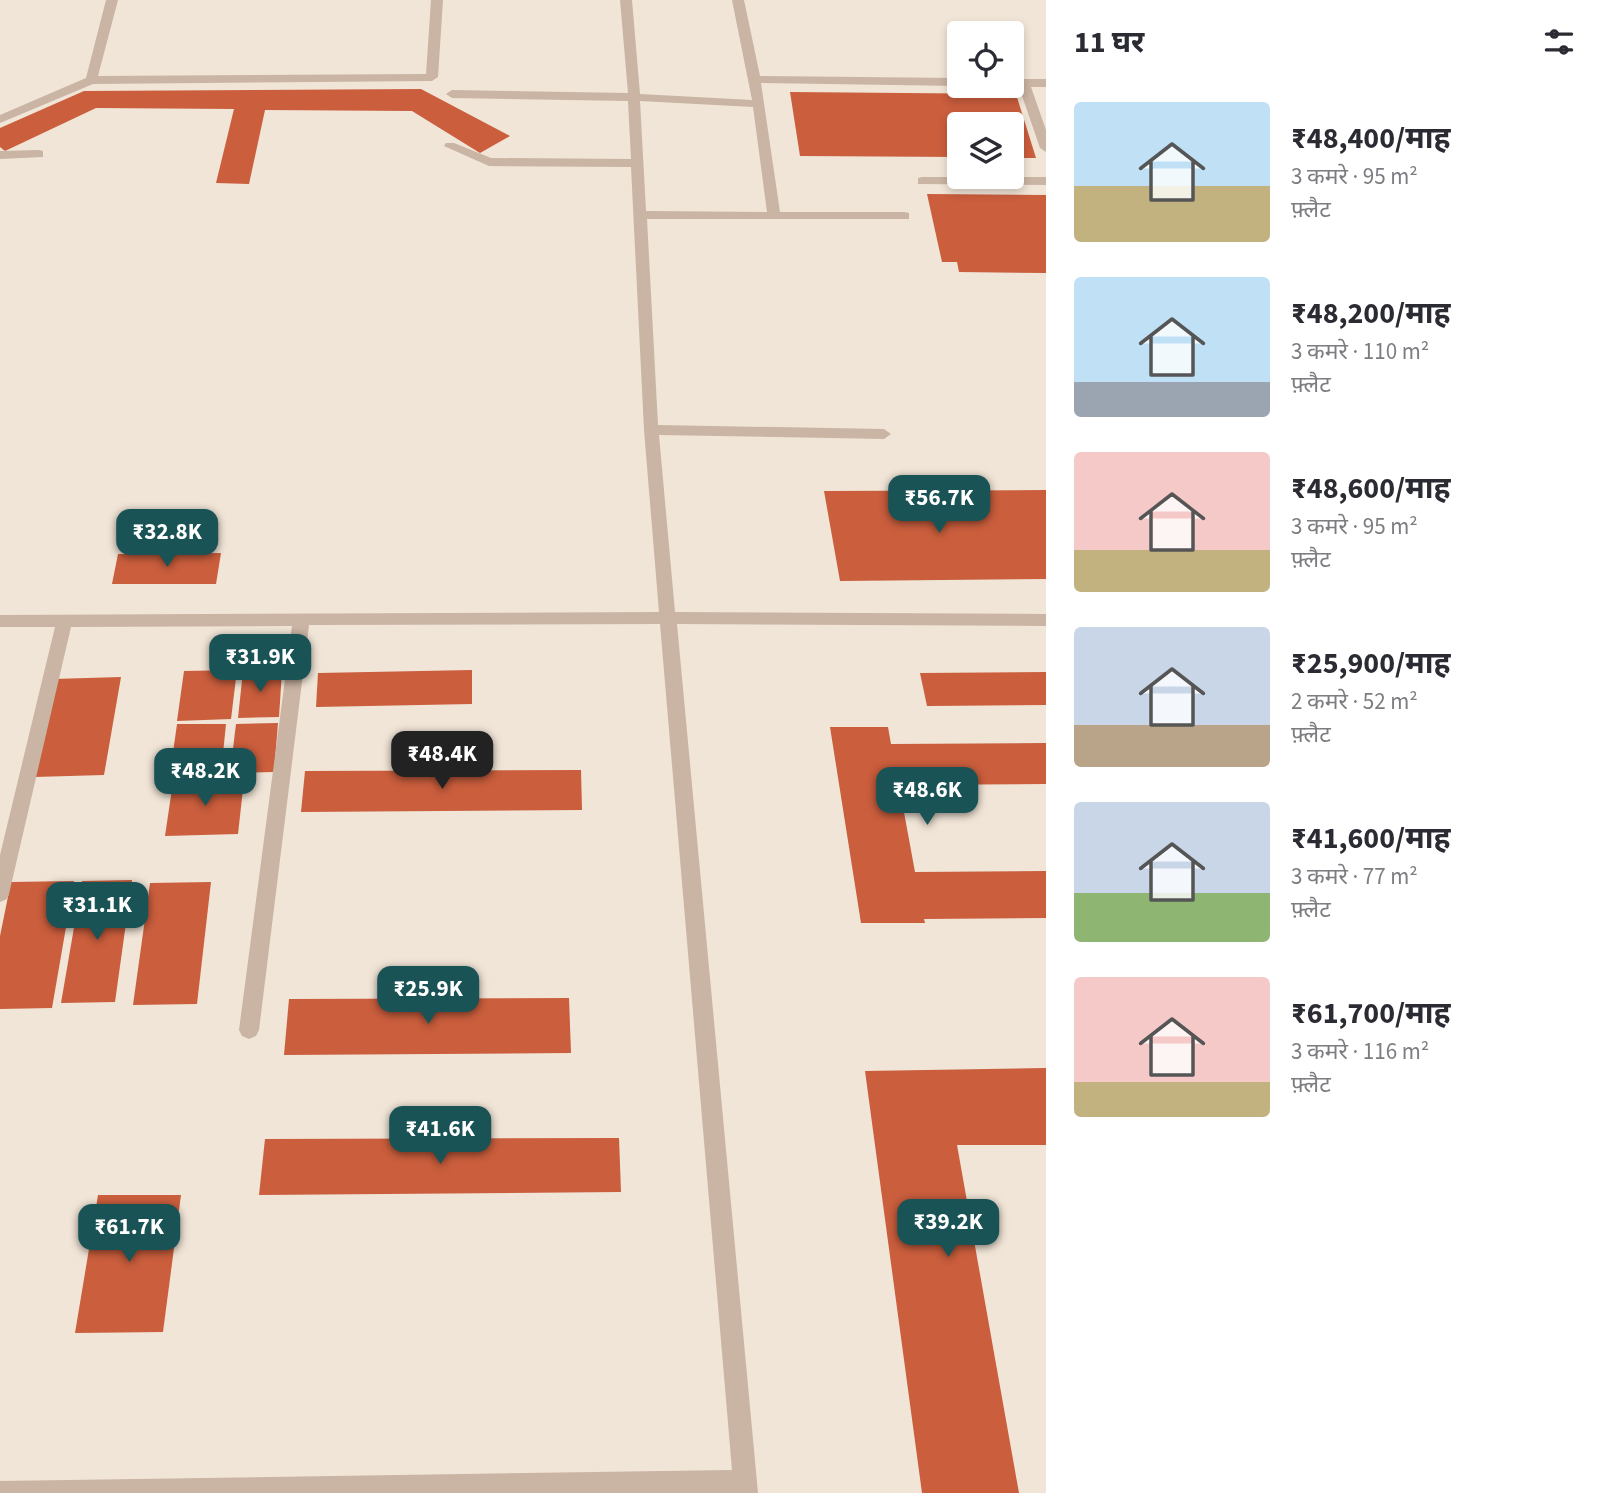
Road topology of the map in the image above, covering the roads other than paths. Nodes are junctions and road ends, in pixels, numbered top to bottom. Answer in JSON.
{"nodes":[{"id":1,"x":112,"y":0,"type":"edge"},
{"id":2,"x":438,"y":0,"type":"edge"},
{"id":3,"x":626,"y":0,"type":"edge"},
{"id":4,"x":738,"y":0,"type":"edge"},
{"id":5,"x":755,"y":79,"type":"junction"},
{"id":6,"x":91,"y":80,"type":"junction"},
{"id":7,"x":947,"y":82,"type":"edge"},
{"id":8,"x":1024,"y":83,"type":"edge"},
{"id":9,"x":1046,"y":83,"type":"edge"},
{"id":10,"x":452,"y":94,"type":"dead end"},
{"id":11,"x":634,"y":97,"type":"junction"},
{"id":12,"x":1024,"y":97,"type":"edge"},
{"id":13,"x":757,"y":104,"type":"junction"},
{"id":14,"x":0,"y":119,"type":"edge"},
{"id":15,"x":450,"y":146,"type":"dead end"},
{"id":16,"x":1046,"y":148,"type":"edge"},
{"id":17,"x":38,"y":154,"type":"dead end"},
{"id":18,"x":0,"y":155,"type":"edge"},
{"id":19,"x":636,"y":163,"type":"junction"},
{"id":20,"x":922,"y":181,"type":"dead end"},
{"id":21,"x":1046,"y":181,"type":"edge"},
{"id":22,"x":775,"y":214,"type":"junction"},
{"id":23,"x":639,"y":215,"type":"junction"},
{"id":24,"x":905,"y":216,"type":"dead end"},
{"id":25,"x":651,"y":430,"type":"junction"},
{"id":26,"x":884,"y":434,"type":"dead end"},
{"id":27,"x":667,"y":618,"type":"junction"},
{"id":28,"x":1046,"y":620,"type":"edge"},
{"id":29,"x":0,"y":621,"type":"edge"},
{"id":30,"x":301,"y":621,"type":"junction"},
{"id":31,"x":64,"y":622,"type":"junction"},
{"id":32,"x":0,"y":894,"type":"edge"},
{"id":33,"x":249,"y":1030,"type":"dead end"},
{"id":34,"x":746,"y":1487,"type":"edge"},
{"id":35,"x":0,"y":1493,"type":"edge"}],
"edges":[{"from":1,"to":6,"type":"street"},
{"from":2,"to":6,"type":"street"},
{"from":3,"to":11,"type":"street"},
{"from":4,"to":5,"type":"street"},
{"from":5,"to":7,"type":"street"},
{"from":5,"to":13,"type":"street"},
{"from":6,"to":14,"type":"street"},
{"from":8,"to":9,"type":"street"},
{"from":10,"to":11,"type":"street"},
{"from":11,"to":13,"type":"street"},
{"from":11,"to":19,"type":"street"},
{"from":12,"to":16,"type":"street"},
{"from":13,"to":22,"type":"street"},
{"from":15,"to":19,"type":"street"},
{"from":17,"to":18,"type":"street"},
{"from":19,"to":23,"type":"street"},
{"from":20,"to":21,"type":"street"},
{"from":22,"to":23,"type":"street"},
{"from":22,"to":24,"type":"street"},
{"from":23,"to":25,"type":"street"},
{"from":25,"to":26,"type":"street"},
{"from":25,"to":27,"type":"street"},
{"from":27,"to":28,"type":"street"},
{"from":27,"to":30,"type":"street"},
{"from":27,"to":34,"type":"street"},
{"from":29,"to":31,"type":"street"},
{"from":30,"to":31,"type":"street"},
{"from":30,"to":33,"type":"street"},
{"from":31,"to":32,"type":"street"},
{"from":34,"to":35,"type":"street"}]}
